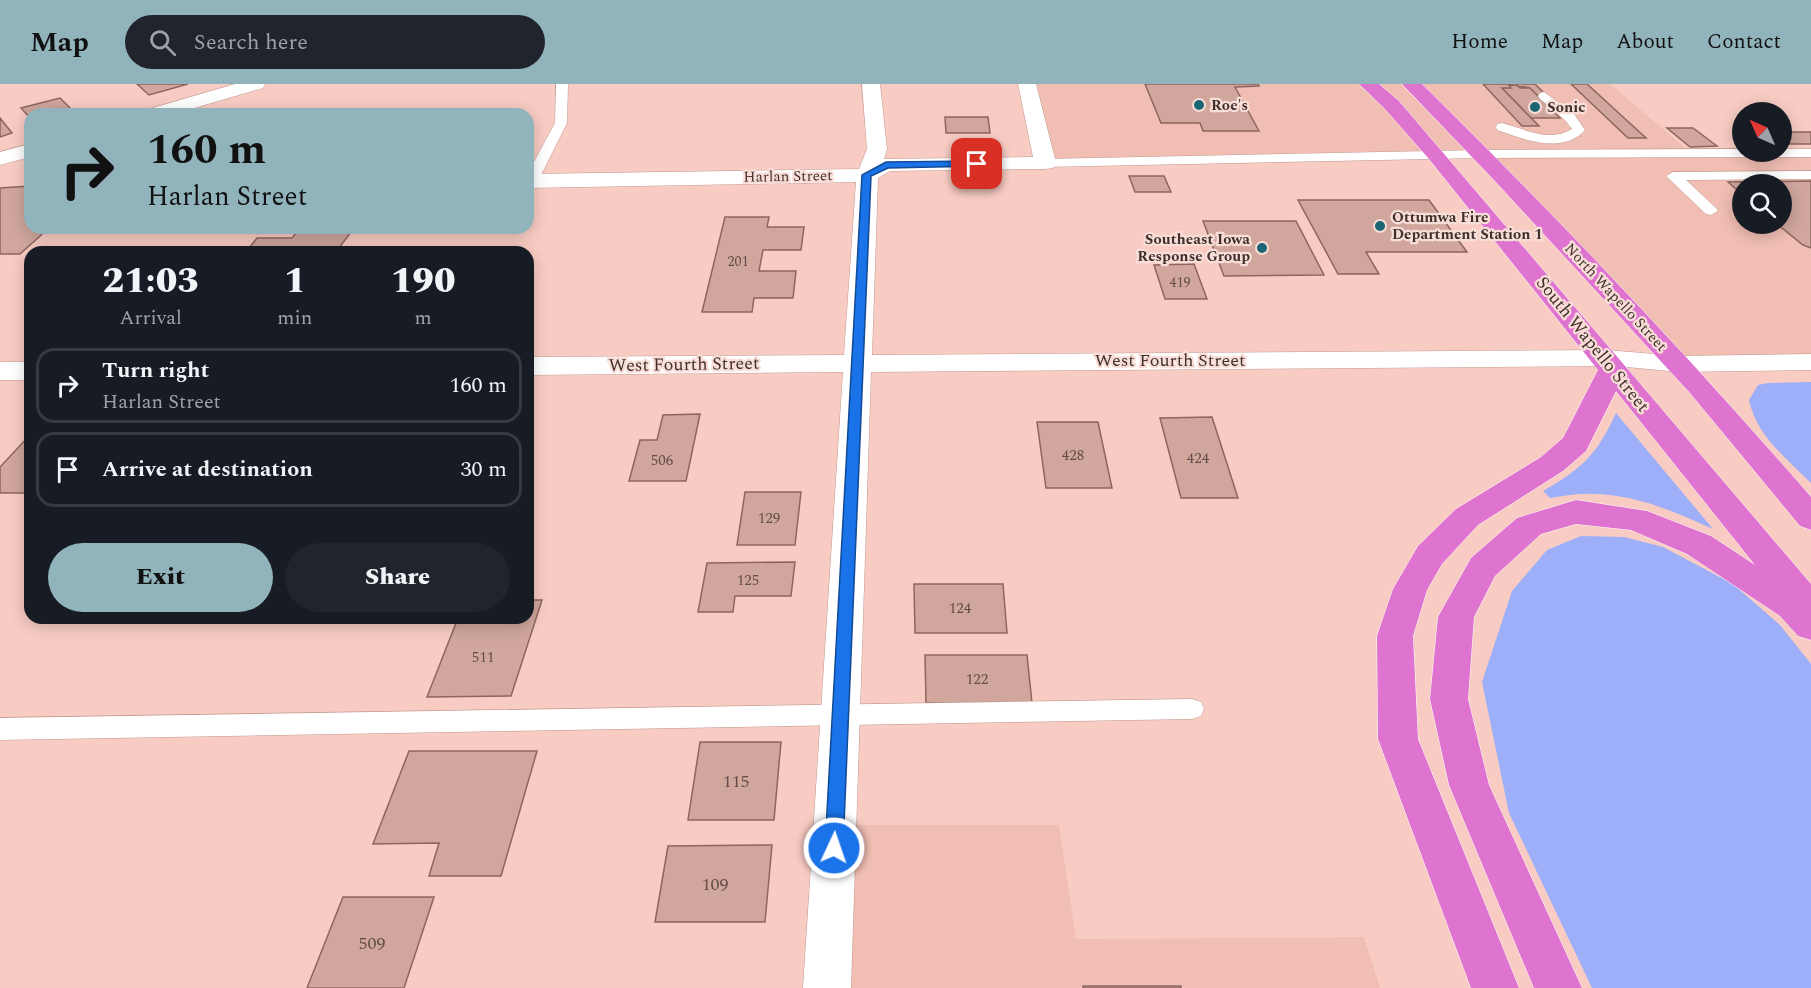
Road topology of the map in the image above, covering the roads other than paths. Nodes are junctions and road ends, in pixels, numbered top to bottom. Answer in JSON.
{"nodes":[{"id":1,"x":256,"y":84,"type":"edge"},
{"id":2,"x":562,"y":84,"type":"edge"},
{"id":3,"x":871,"y":84,"type":"edge"},
{"id":4,"x":1027,"y":84,"type":"edge"},
{"id":5,"x":1368,"y":84,"type":"edge"},
{"id":6,"x":1411,"y":84,"type":"edge"},
{"id":7,"x":1419,"y":84,"type":"edge"},
{"id":8,"x":1544,"y":96,"type":"dead end"},
{"id":9,"x":174,"y":108,"type":"edge"},
{"id":10,"x":1442,"y":113,"type":"junction"},
{"id":11,"x":1502,"y":127,"type":"dead end"},
{"id":12,"x":24,"y":153,"type":"edge"},
{"id":13,"x":1811,"y":153,"type":"edge"},
{"id":14,"x":1480,"y":154,"type":"junction"},
{"id":15,"x":1436,"y":155,"type":"junction"},
{"id":16,"x":0,"y":160,"type":"edge"},
{"id":17,"x":1045,"y":162,"type":"junction"},
{"id":18,"x":534,"y":174,"type":"edge"},
{"id":19,"x":867,"y":175,"type":"junction"},
{"id":20,"x":1811,"y":176,"type":"edge"},
{"id":21,"x":534,"y":181,"type":"edge"},
{"id":22,"x":1712,"y":212,"type":"dead end"},
{"id":23,"x":1811,"y":362,"type":"edge"},
{"id":24,"x":857,"y":363,"type":"junction"},
{"id":25,"x":1609,"y":363,"type":"junction"},
{"id":26,"x":1679,"y":364,"type":"junction"},
{"id":27,"x":534,"y":366,"type":"edge"},
{"id":28,"x":0,"y":371,"type":"edge"},
{"id":29,"x":24,"y":371,"type":"edge"},
{"id":30,"x":1811,"y":518,"type":"edge"},
{"id":31,"x":1811,"y":609,"type":"edge"},
{"id":32,"x":1811,"y":626,"type":"edge"},
{"id":33,"x":1192,"y":709,"type":"dead end"},
{"id":34,"x":840,"y":714,"type":"junction"},
{"id":35,"x":0,"y":729,"type":"edge"},
{"id":36,"x":827,"y":988,"type":"edge"},
{"id":37,"x":1495,"y":988,"type":"edge"},
{"id":38,"x":1558,"y":988,"type":"edge"}],
"edges":[{"from":1,"to":9,"type":"street"},
{"from":2,"to":18,"type":"lane"},
{"from":3,"to":19,"type":"street"},
{"from":4,"to":17,"type":"street"},
{"from":5,"to":15,"type":"highway","name":"South Wapello Street"},
{"from":6,"to":10,"type":"highway","name":"North Wapello Street"},
{"from":7,"to":10,"type":"highway"},
{"from":8,"to":11,"type":"lane"},
{"from":10,"to":14,"type":"highway","name":"North Wapello Street"},
{"from":12,"to":16,"type":"street"},
{"from":13,"to":14,"type":"lane"},
{"from":14,"to":15,"type":"lane"},
{"from":14,"to":26,"type":"highway","name":"North Wapello Street"},
{"from":15,"to":17,"type":"lane"},
{"from":15,"to":25,"type":"highway","name":"South Wapello Street"},
{"from":17,"to":19,"type":"street","name":"Harlan Street"},
{"from":19,"to":21,"type":"street","name":"Harlan Street"},
{"from":19,"to":24,"type":"street"},
{"from":20,"to":22,"type":"lane"},
{"from":23,"to":26,"type":"street","name":"West Fourth Street"},
{"from":24,"to":25,"type":"street","name":"West Fourth Street"},
{"from":24,"to":27,"type":"street","name":"West Fourth Street"},
{"from":24,"to":34,"type":"street"},
{"from":25,"to":26,"type":"street","name":"West Fourth Street"},
{"from":25,"to":31,"type":"highway","name":"South Wapello Street"},
{"from":25,"to":37,"type":"highway"},
{"from":26,"to":30,"type":"highway","name":"North Wapello Street"},
{"from":28,"to":29,"type":"street"},
{"from":32,"to":38,"type":"highway"},
{"from":33,"to":34,"type":"lane"},
{"from":34,"to":35,"type":"lane"},
{"from":34,"to":36,"type":"street"}]}
